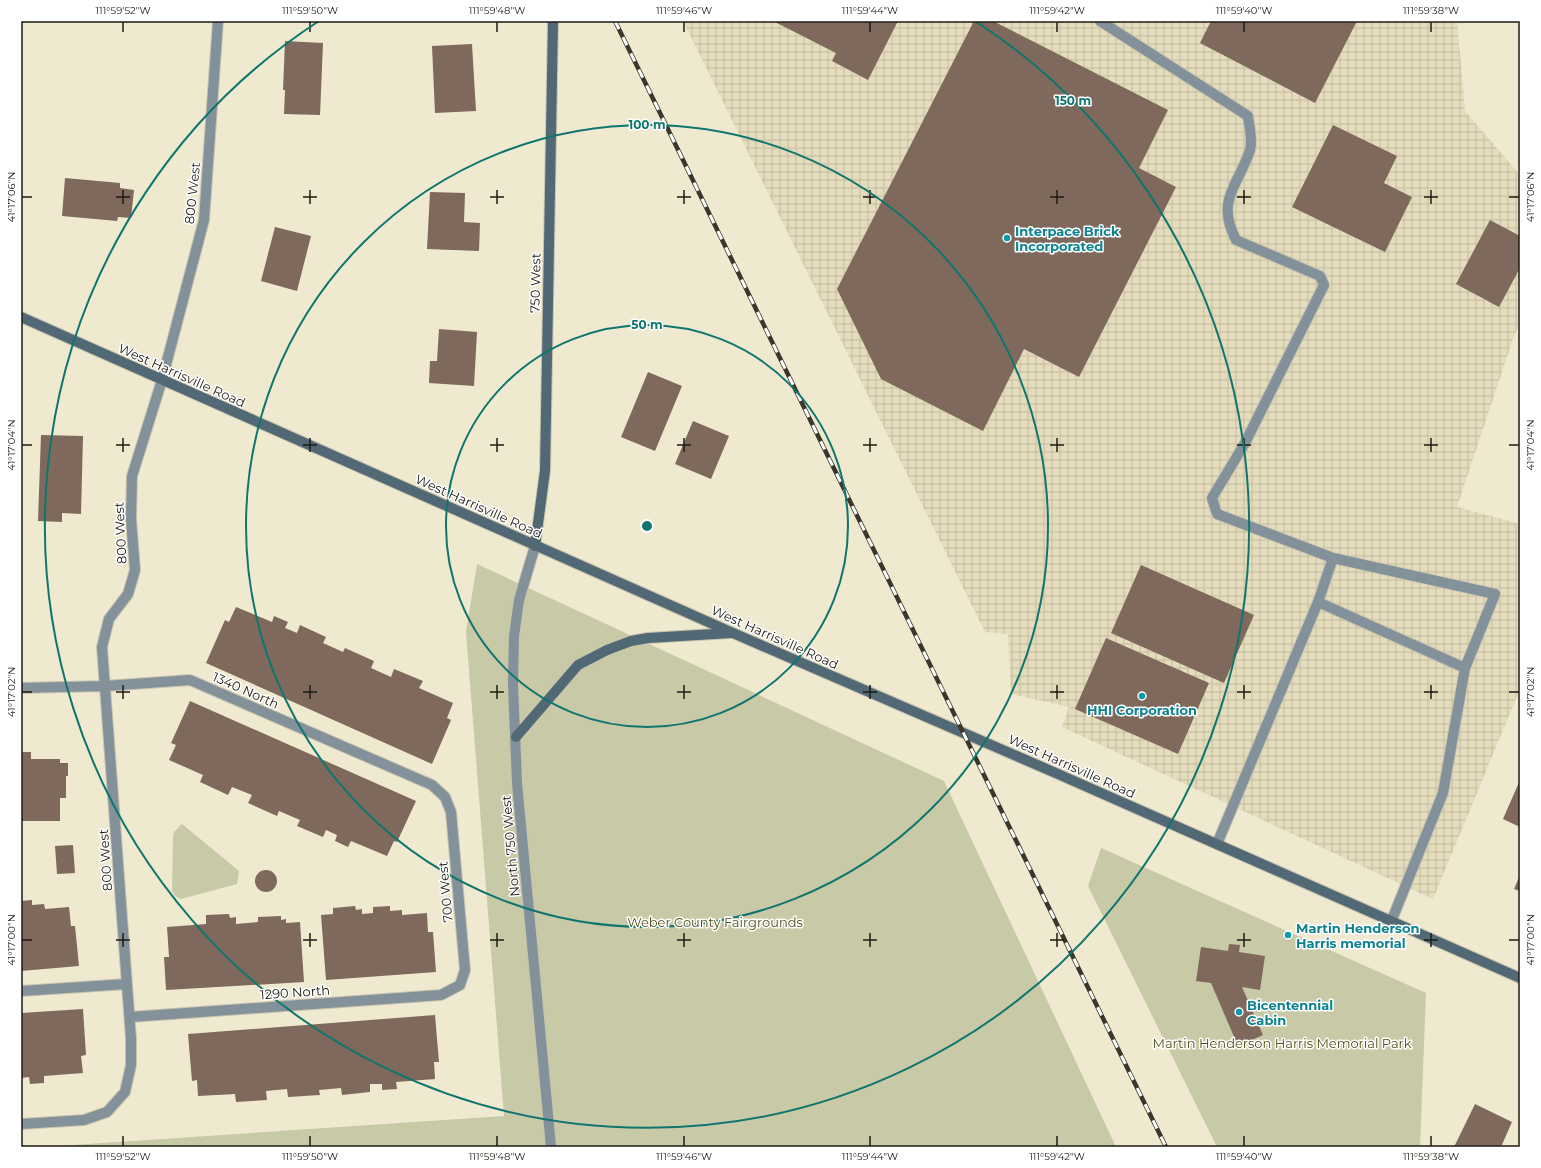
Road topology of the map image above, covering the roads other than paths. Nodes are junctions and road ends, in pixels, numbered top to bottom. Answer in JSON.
{"nodes":[{"id":1,"x":218,"y":21,"type":"edge"},
{"id":2,"x":553,"y":21,"type":"edge"},
{"id":3,"x":1100,"y":21,"type":"edge"},
{"id":4,"x":21,"y":317,"type":"edge"},
{"id":5,"x":162,"y":380,"type":"junction"},
{"id":6,"x":535,"y":546,"type":"junction"},
{"id":7,"x":1332,"y":558,"type":"junction"},
{"id":8,"x":1318,"y":602,"type":"junction"},
{"id":9,"x":733,"y":633,"type":"junction"},
{"id":10,"x":1465,"y":668,"type":"junction"},
{"id":11,"x":105,"y":686,"type":"junction"},
{"id":12,"x":21,"y":688,"type":"edge"},
{"id":13,"x":516,"y":737,"type":"junction"},
{"id":14,"x":444,"y":797,"type":"joint"},
{"id":15,"x":1217,"y":844,"type":"junction"},
{"id":16,"x":1391,"y":922,"type":"junction"},
{"id":17,"x":1520,"y":978,"type":"edge"},
{"id":18,"x":127,"y":984,"type":"junction"},
{"id":19,"x":460,"y":985,"type":"joint"},
{"id":20,"x":21,"y":991,"type":"edge"},
{"id":21,"x":130,"y":1017,"type":"junction"},
{"id":22,"x":21,"y":1124,"type":"edge"},
{"id":23,"x":551,"y":1147,"type":"edge"}],
"edges":[{"from":1,"to":5,"type":"street","name":"800 West"},
{"from":2,"to":6,"type":"main road","name":"750 West"},
{"from":3,"to":7,"type":"street"},
{"from":4,"to":5,"type":"main road","name":"West Harrisville Road"},
{"from":5,"to":6,"type":"main road","name":"West Harrisville Road"},
{"from":5,"to":11,"type":"street","name":"800 West"},
{"from":6,"to":9,"type":"main road","name":"West Harrisville Road"},
{"from":6,"to":13,"type":"street","name":"North 750 West"},
{"from":7,"to":8,"type":"street"},
{"from":7,"to":10,"type":"street"},
{"from":8,"to":10,"type":"street"},
{"from":8,"to":15,"type":"street"},
{"from":9,"to":13,"type":"main road"},
{"from":9,"to":15,"type":"main road","name":"West Harrisville Road"},
{"from":10,"to":16,"type":"street"},
{"from":11,"to":12,"type":"street","name":"1340 North"},
{"from":11,"to":14,"type":"street","name":"1340 North"},
{"from":11,"to":18,"type":"street","name":"800 West"},
{"from":13,"to":23,"type":"street","name":"North 750 West"},
{"from":14,"to":19,"type":"street","name":"700 West"},
{"from":15,"to":16,"type":"main road","name":"West Harrisville Road"},
{"from":16,"to":17,"type":"main road","name":"West Harrisville Road"},
{"from":18,"to":20,"type":"street"},
{"from":18,"to":21,"type":"street","name":"800 West"},
{"from":19,"to":21,"type":"street","name":"1290 North"},
{"from":21,"to":22,"type":"street","name":"800 West"}]}
